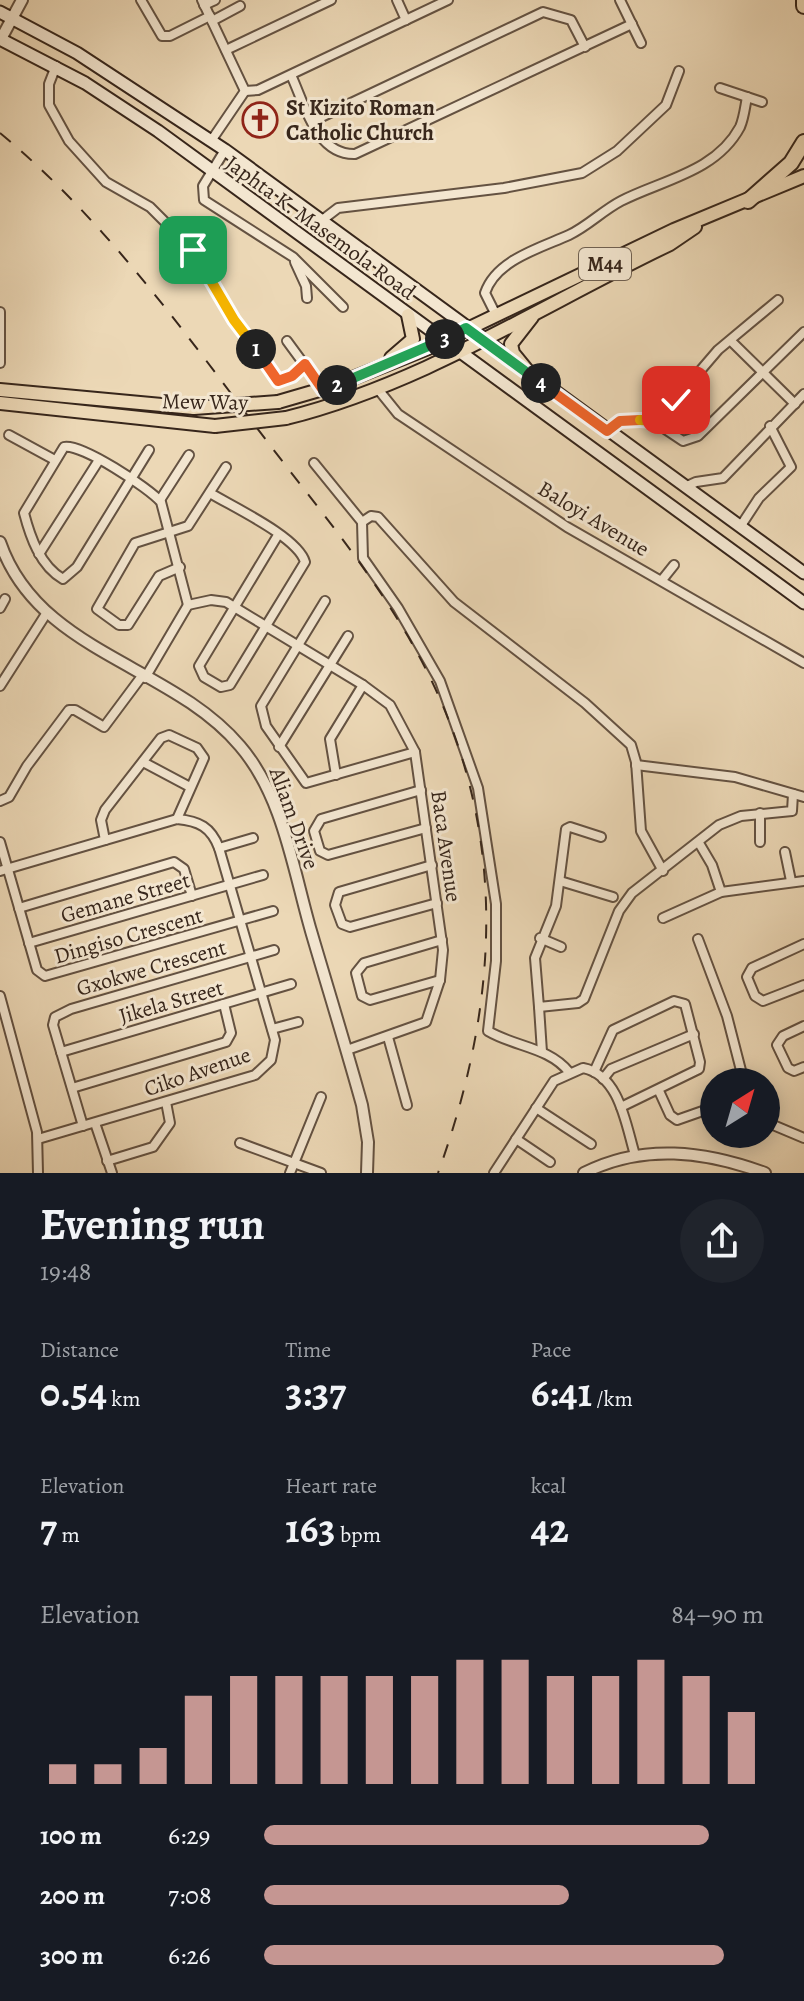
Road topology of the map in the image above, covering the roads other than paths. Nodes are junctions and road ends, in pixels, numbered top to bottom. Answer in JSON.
{"nodes":[{"id":1,"x":22,"y":0,"type":"edge"},
{"id":2,"x":141,"y":0,"type":"edge"},
{"id":3,"x":215,"y":0,"type":"edge"},
{"id":4,"x":331,"y":0,"type":"edge"},
{"id":5,"x":397,"y":0,"type":"edge"},
{"id":6,"x":448,"y":0,"type":"edge"},
{"id":7,"x":620,"y":0,"type":"edge"},
{"id":8,"x":203,"y":3,"type":"edge"},
{"id":9,"x":317,"y":3,"type":"edge"},
{"id":10,"x":240,"y":6,"type":"dead end"},
{"id":11,"x":0,"y":12,"type":"edge"},
{"id":12,"x":14,"y":18,"type":"junction"},
{"id":13,"x":211,"y":19,"type":"junction"},
{"id":14,"x":406,"y":20,"type":"junction"},
{"id":15,"x":632,"y":24,"type":"junction"},
{"id":16,"x":1,"y":39,"type":"edge"},
{"id":17,"x":641,"y":43,"type":"dead end"},
{"id":18,"x":585,"y":47,"type":"junction"},
{"id":19,"x":226,"y":50,"type":"junction"},
{"id":20,"x":56,"y":66,"type":"junction"},
{"id":21,"x":679,"y":71,"type":"dead end"},
{"id":22,"x":291,"y":75,"type":"junction"},
{"id":23,"x":720,"y":88,"type":"dead end"},
{"id":24,"x":245,"y":91,"type":"junction"},
{"id":25,"x":747,"y":97,"type":"junction"},
{"id":26,"x":762,"y":102,"type":"dead end"},
{"id":27,"x":171,"y":112,"type":"junction"},
{"id":28,"x":313,"y":121,"type":"junction"},
{"id":29,"x":158,"y":131,"type":"junction"},
{"id":30,"x":211,"y":141,"type":"junction"},
{"id":31,"x":804,"y":142,"type":"edge"},
{"id":32,"x":225,"y":150,"type":"junction"},
{"id":33,"x":212,"y":172,"type":"junction"},
{"id":34,"x":804,"y":176,"type":"edge"},
{"id":35,"x":748,"y":201,"type":"junction"},
{"id":36,"x":321,"y":221,"type":"junction"},
{"id":37,"x":701,"y":222,"type":"junction"},
{"id":38,"x":293,"y":257,"type":"junction"},
{"id":39,"x":307,"y":298,"type":"dead end"},
{"id":40,"x":778,"y":300,"type":"dead end"},
{"id":41,"x":343,"y":307,"type":"dead end"},
{"id":42,"x":0,"y":312,"type":"edge"},
{"id":43,"x":537,"y":312,"type":"junction"},
{"id":44,"x":408,"y":315,"type":"junction"},
{"id":45,"x":496,"y":315,"type":"junction"},
{"id":46,"x":1,"y":323,"type":"edge"},
{"id":47,"x":466,"y":328,"type":"junction"},
{"id":48,"x":804,"y":332,"type":"edge"},
{"id":49,"x":481,"y":338,"type":"junction"},
{"id":50,"x":444,"y":340,"type":"junction"},
{"id":51,"x":287,"y":341,"type":"dead end"},
{"id":52,"x":731,"y":341,"type":"junction"},
{"id":53,"x":458,"y":350,"type":"junction"},
{"id":54,"x":0,"y":363,"type":"edge"},
{"id":55,"x":305,"y":364,"type":"junction"},
{"id":56,"x":760,"y":372,"type":"junction"},
{"id":57,"x":365,"y":374,"type":"junction"},
{"id":58,"x":531,"y":375,"type":"junction"},
{"id":59,"x":377,"y":388,"type":"junction"},
{"id":60,"x":0,"y":390,"type":"edge"},
{"id":61,"x":323,"y":390,"type":"junction"},
{"id":62,"x":804,"y":394,"type":"edge"},
{"id":63,"x":0,"y":403,"type":"edge"},
{"id":64,"x":795,"y":404,"type":"junction"},
{"id":65,"x":653,"y":421,"type":"junction"},
{"id":66,"x":770,"y":426,"type":"junction"},
{"id":67,"x":607,"y":431,"type":"junction"},
{"id":68,"x":9,"y":435,"type":"dead end"},
{"id":69,"x":149,"y":450,"type":"dead end"},
{"id":70,"x":189,"y":455,"type":"dead end"},
{"id":71,"x":53,"y":459,"type":"junction"},
{"id":72,"x":99,"y":460,"type":"junction"},
{"id":73,"x":314,"y":463,"type":"dead end"},
{"id":74,"x":226,"y":467,"type":"dead end"},
{"id":75,"x":131,"y":479,"type":"junction"},
{"id":76,"x":685,"y":487,"type":"junction"},
{"id":77,"x":210,"y":493,"type":"junction"},
{"id":78,"x":160,"y":500,"type":"junction"},
{"id":79,"x":362,"y":522,"type":"junction"},
{"id":80,"x":740,"y":527,"type":"junction"},
{"id":81,"x":171,"y":532,"type":"junction"},
{"id":82,"x":278,"y":535,"type":"junction"},
{"id":83,"x":0,"y":542,"type":"edge"},
{"id":84,"x":39,"y":554,"type":"junction"},
{"id":85,"x":674,"y":565,"type":"dead end"},
{"id":86,"x":180,"y":567,"type":"junction"},
{"id":87,"x":804,"y":573,"type":"edge"},
{"id":88,"x":662,"y":580,"type":"junction"},
{"id":89,"x":325,"y":601,"type":"dead end"},
{"id":90,"x":804,"y":603,"type":"edge"},
{"id":91,"x":188,"y":605,"type":"junction"},
{"id":92,"x":234,"y":606,"type":"junction"},
{"id":93,"x":46,"y":614,"type":"junction"},
{"id":94,"x":266,"y":626,"type":"junction"},
{"id":95,"x":348,"y":636,"type":"dead end"},
{"id":96,"x":298,"y":646,"type":"junction"},
{"id":97,"x":804,"y":663,"type":"edge"},
{"id":98,"x":331,"y":665,"type":"junction"},
{"id":99,"x":143,"y":677,"type":"junction"},
{"id":100,"x":1,"y":681,"type":"edge"},
{"id":101,"x":363,"y":685,"type":"junction"},
{"id":102,"x":279,"y":747,"type":"junction"},
{"id":103,"x":415,"y":752,"type":"junction"},
{"id":104,"x":143,"y":762,"type":"junction"},
{"id":105,"x":636,"y":765,"type":"junction"},
{"id":106,"x":336,"y":775,"type":"junction"},
{"id":107,"x":190,"y":787,"type":"junction"},
{"id":108,"x":421,"y":790,"type":"junction"},
{"id":109,"x":793,"y":794,"type":"junction"},
{"id":110,"x":804,"y":797,"type":"edge"},
{"id":111,"x":0,"y":801,"type":"edge"},
{"id":112,"x":760,"y":813,"type":"junction"},
{"id":113,"x":177,"y":819,"type":"junction"},
{"id":114,"x":426,"y":828,"type":"junction"},
{"id":115,"x":601,"y":837,"type":"dead end"},
{"id":116,"x":253,"y":838,"type":"dead end"},
{"id":117,"x":105,"y":840,"type":"junction"},
{"id":118,"x":0,"y":842,"type":"edge"},
{"id":119,"x":760,"y":842,"type":"dead end"},
{"id":120,"x":699,"y":843,"type":"junction"},
{"id":121,"x":219,"y":848,"type":"junction"},
{"id":122,"x":785,"y":852,"type":"dead end"},
{"id":123,"x":432,"y":865,"type":"junction"},
{"id":124,"x":4,"y":870,"type":"edge"},
{"id":125,"x":663,"y":871,"type":"junction"},
{"id":126,"x":263,"y":875,"type":"dead end"},
{"id":127,"x":560,"y":881,"type":"junction"},
{"id":128,"x":791,"y":881,"type":"junction"},
{"id":129,"x":804,"y":881,"type":"edge"},
{"id":130,"x":230,"y":884,"type":"junction"},
{"id":131,"x":721,"y":892,"type":"junction"},
{"id":132,"x":192,"y":896,"type":"junction"},
{"id":133,"x":613,"y":897,"type":"dead end"},
{"id":134,"x":437,"y":903,"type":"junction"},
{"id":135,"x":19,"y":908,"type":"junction"},
{"id":136,"x":273,"y":911,"type":"dead end"},
{"id":137,"x":663,"y":918,"type":"dead end"},
{"id":138,"x":240,"y":921,"type":"junction"},
{"id":139,"x":540,"y":938,"type":"junction"},
{"id":140,"x":698,"y":939,"type":"dead end"},
{"id":141,"x":442,"y":940,"type":"junction"},
{"id":142,"x":29,"y":943,"type":"junction"},
{"id":143,"x":804,"y":944,"type":"edge"},
{"id":144,"x":561,"y":947,"type":"dead end"},
{"id":145,"x":274,"y":950,"type":"dead end"},
{"id":146,"x":251,"y":957,"type":"junction"},
{"id":147,"x":440,"y":980,"type":"junction"},
{"id":148,"x":291,"y":984,"type":"dead end"},
{"id":149,"x":804,"y":985,"type":"edge"},
{"id":150,"x":263,"y":993,"type":"junction"},
{"id":151,"x":0,"y":996,"type":"edge"},
{"id":152,"x":224,"y":1004,"type":"junction"},
{"id":153,"x":539,"y":1007,"type":"junction"},
{"id":154,"x":298,"y":1022,"type":"dead end"},
{"id":155,"x":804,"y":1026,"type":"edge"},
{"id":156,"x":272,"y":1029,"type":"junction"},
{"id":157,"x":694,"y":1034,"type":"junction"},
{"id":158,"x":388,"y":1037,"type":"junction"},
{"id":159,"x":347,"y":1050,"type":"junction"},
{"id":160,"x":61,"y":1052,"type":"junction"},
{"id":161,"x":542,"y":1052,"type":"junction"},
{"id":162,"x":804,"y":1067,"type":"edge"},
{"id":163,"x":740,"y":1068,"type":"edge"},
{"id":164,"x":569,"y":1072,"type":"junction"},
{"id":165,"x":594,"y":1072,"type":"junction"},
{"id":166,"x":603,"y":1079,"type":"junction"},
{"id":167,"x":72,"y":1088,"type":"junction"},
{"id":168,"x":659,"y":1091,"type":"junction"},
{"id":169,"x":321,"y":1097,"type":"dead end"},
{"id":170,"x":166,"y":1102,"type":"junction"},
{"id":171,"x":407,"y":1105,"type":"dead end"},
{"id":172,"x":621,"y":1107,"type":"junction"},
{"id":173,"x":536,"y":1108,"type":"junction"},
{"id":174,"x":700,"y":1112,"type":"edge"},
{"id":175,"x":95,"y":1123,"type":"junction"},
{"id":176,"x":83,"y":1126,"type":"junction"},
{"id":177,"x":780,"y":1128,"type":"edge"},
{"id":178,"x":804,"y":1138,"type":"edge"},
{"id":179,"x":38,"y":1139,"type":"junction"},
{"id":180,"x":516,"y":1139,"type":"junction"},
{"id":181,"x":240,"y":1143,"type":"dead end"},
{"id":182,"x":591,"y":1144,"type":"dead end"},
{"id":183,"x":635,"y":1155,"type":"junction"},
{"id":184,"x":107,"y":1161,"type":"junction"},
{"id":185,"x":550,"y":1162,"type":"dead end"},
{"id":186,"x":294,"y":1163,"type":"junction"},
{"id":187,"x":496,"y":1172,"type":"edge"},
{"id":188,"x":38,"y":1173,"type":"edge"},
{"id":189,"x":112,"y":1173,"type":"edge"},
{"id":190,"x":290,"y":1173,"type":"edge"},
{"id":191,"x":321,"y":1173,"type":"edge"},
{"id":192,"x":367,"y":1173,"type":"edge"},
{"id":193,"x":584,"y":1173,"type":"edge"},
{"id":194,"x":765,"y":1173,"type":"edge"}],
"edges":[{"from":1,"to":12,"type":"street"},
{"from":2,"to":13,"type":"street"},
{"from":3,"to":8,"type":"street"},
{"from":4,"to":9,"type":"street"},
{"from":5,"to":14,"type":"street"},
{"from":6,"to":14,"type":"street"},
{"from":7,"to":15,"type":"street"},
{"from":8,"to":13,"type":"street"},
{"from":9,"to":19,"type":"street"},
{"from":10,"to":13,"type":"street"},
{"from":11,"to":12,"type":"main road","name":"Japhta K. Masemola Road"},
{"from":12,"to":16,"type":"street"},
{"from":12,"to":27,"type":"main road","name":"Japhta K. Masemola Road"},
{"from":13,"to":19,"type":"street"},
{"from":14,"to":22,"type":"street"},
{"from":15,"to":17,"type":"street"},
{"from":15,"to":18,"type":"street"},
{"from":16,"to":20,"type":"main road","name":"Japhta K. Masemola Road"},
{"from":18,"to":28,"type":"street"},
{"from":18,"to":28,"type":"street"},
{"from":19,"to":24,"type":"street"},
{"from":20,"to":29,"type":"main road","name":"Japhta K. Masemola Road"},
{"from":20,"to":55,"type":"street"},
{"from":21,"to":36,"type":"street"},
{"from":22,"to":24,"type":"street"},
{"from":22,"to":28,"type":"street"},
{"from":23,"to":25,"type":"street"},
{"from":24,"to":30,"type":"street"},
{"from":25,"to":26,"type":"street"},
{"from":25,"to":45,"type":"street"},
{"from":27,"to":29,"type":"main road"},
{"from":27,"to":30,"type":"main road","name":"Japhta K. Masemola Road"},
{"from":29,"to":33,"type":"main road","name":"Japhta K. Masemola Road"},
{"from":30,"to":32,"type":"main road","name":"Japhta K. Masemola Road"},
{"from":31,"to":35,"type":"highway"},
{"from":32,"to":33,"type":"street"},
{"from":32,"to":36,"type":"main road","name":"Japhta K. Masemola Road"},
{"from":33,"to":38,"type":"street"},
{"from":33,"to":44,"type":"main road","name":"Japhta K. Masemola Road"},
{"from":34,"to":35,"type":"main road","name":"Mew Way","number":"M44"},
{"from":35,"to":37,"type":"main road","name":"Mew Way","number":"M44"},
{"from":36,"to":47,"type":"main road","name":"Japhta K. Masemola Road"},
{"from":37,"to":43,"type":"main road","name":"Mew Way","number":"M44"},
{"from":37,"to":45,"type":"main road","name":"Mew Way","number":"M44"},
{"from":38,"to":39,"type":"street"},
{"from":38,"to":41,"type":"street"},
{"from":40,"to":52,"type":"street"},
{"from":42,"to":46,"type":"street"},
{"from":43,"to":49,"type":"main road","name":"Mew Way","number":"M44"},
{"from":43,"to":58,"type":"main road"},
{"from":44,"to":50,"type":"main road","name":"Japhta K. Masemola Road"},
{"from":44,"to":57,"type":"main road"},
{"from":45,"to":47,"type":"main road","name":"Mew Way","number":"M44"},
{"from":46,"to":54,"type":"street"},
{"from":47,"to":49,"type":"main road","name":"Japhta K. Masemola Road"},
{"from":47,"to":50,"type":"main road","name":"Mew Way","number":"M44"},
{"from":48,"to":56,"type":"street"},
{"from":49,"to":53,"type":"main road","name":"Mew Way","number":"M44"},
{"from":49,"to":58,"type":"main road","name":"Japhta K. Masemola Road"},
{"from":50,"to":53,"type":"main road","name":"Japhta K. Masemola Road"},
{"from":50,"to":57,"type":"main road","name":"Mew Way","number":"M44"},
{"from":51,"to":55,"type":"street"},
{"from":52,"to":56,"type":"street"},
{"from":52,"to":65,"type":"street"},
{"from":53,"to":59,"type":"main road","name":"Mew Way","number":"M44"},
{"from":53,"to":90,"type":"main road","name":"Japhta K. Masemola Road"},
{"from":55,"to":61,"type":"street"},
{"from":56,"to":64,"type":"street"},
{"from":56,"to":65,"type":"street"},
{"from":57,"to":61,"type":"main road","name":"Mew Way","number":"M44"},
{"from":58,"to":67,"type":"main road","name":"Japhta K. Masemola Road"},
{"from":59,"to":63,"type":"main road","name":"Mew Way","number":"M44","bridge":true},
{"from":59,"to":88,"type":"street","name":"Baloyi Avenue"},
{"from":60,"to":61,"type":"main road","name":"Mew Way","number":"M44","bridge":true},
{"from":62,"to":64,"type":"street"},
{"from":64,"to":66,"type":"street"},
{"from":65,"to":67,"type":"street"},
{"from":66,"to":76,"type":"street"},
{"from":66,"to":80,"type":"street"},
{"from":67,"to":76,"type":"main road","name":"Japhta K. Masemola Road"},
{"from":68,"to":71,"type":"street"},
{"from":69,"to":75,"type":"street"},
{"from":70,"to":78,"type":"street"},
{"from":71,"to":72,"type":"street"},
{"from":71,"to":84,"type":"street"},
{"from":72,"to":75,"type":"street"},
{"from":72,"to":84,"type":"street"},
{"from":73,"to":79,"type":"street"},
{"from":74,"to":77,"type":"street"},
{"from":75,"to":78,"type":"street"},
{"from":75,"to":84,"type":"street"},
{"from":76,"to":80,"type":"main road","name":"Japhta K. Masemola Road"},
{"from":77,"to":81,"type":"street"},
{"from":77,"to":82,"type":"street"},
{"from":78,"to":81,"type":"street"},
{"from":79,"to":105,"type":"street"},
{"from":79,"to":161,"type":"street"},
{"from":80,"to":87,"type":"main road","name":"Japhta K. Masemola Road"},
{"from":81,"to":86,"type":"street"},
{"from":81,"to":86,"type":"street"},
{"from":82,"to":92,"type":"street"},
{"from":82,"to":94,"type":"street"},
{"from":83,"to":93,"type":"street","name":"Aliam Drive"},
{"from":85,"to":88,"type":"street"},
{"from":86,"to":91,"type":"street"},
{"from":88,"to":97,"type":"street","name":"Baloyi Avenue"},
{"from":89,"to":96,"type":"street"},
{"from":91,"to":92,"type":"street","name":"Baca Avenue"},
{"from":91,"to":99,"type":"street"},
{"from":92,"to":94,"type":"street","name":"Baca Avenue"},
{"from":92,"to":94,"type":"street"},
{"from":93,"to":99,"type":"street","name":"Aliam Drive"},
{"from":93,"to":100,"type":"street"},
{"from":94,"to":96,"type":"street","name":"Baca Avenue"},
{"from":95,"to":98,"type":"street"},
{"from":96,"to":98,"type":"street","name":"Baca Avenue"},
{"from":96,"to":102,"type":"street"},
{"from":98,"to":101,"type":"street","name":"Baca Avenue"},
{"from":98,"to":102,"type":"street"},
{"from":99,"to":111,"type":"street"},
{"from":99,"to":159,"type":"street","name":"Aliam Drive"},
{"from":101,"to":103,"type":"street","name":"Baca Avenue"},
{"from":101,"to":106,"type":"street"},
{"from":102,"to":106,"type":"street"},
{"from":103,"to":106,"type":"street"},
{"from":103,"to":108,"type":"street","name":"Baca Avenue"},
{"from":104,"to":107,"type":"street"},
{"from":104,"to":107,"type":"street"},
{"from":104,"to":117,"type":"street"},
{"from":105,"to":109,"type":"street"},
{"from":105,"to":125,"type":"street"},
{"from":107,"to":113,"type":"street"},
{"from":108,"to":114,"type":"street","name":"Baca Avenue"},
{"from":108,"to":114,"type":"street"},
{"from":109,"to":110,"type":"street"},
{"from":109,"to":112,"type":"street"},
{"from":112,"to":119,"type":"street"},
{"from":112,"to":120,"type":"street"},
{"from":113,"to":117,"type":"street"},
{"from":113,"to":121,"type":"street"},
{"from":114,"to":123,"type":"street","name":"Baca Avenue"},
{"from":115,"to":127,"type":"street"},
{"from":116,"to":121,"type":"street"},
{"from":117,"to":124,"type":"street"},
{"from":118,"to":124,"type":"street"},
{"from":120,"to":125,"type":"street"},
{"from":120,"to":131,"type":"street"},
{"from":121,"to":130,"type":"street","name":"Ciko Avenue"},
{"from":122,"to":128,"type":"street"},
{"from":123,"to":134,"type":"street","name":"Baca Avenue"},
{"from":123,"to":134,"type":"street"},
{"from":124,"to":135,"type":"street","name":"Dingiso Crescent"},
{"from":125,"to":153,"type":"street"},
{"from":126,"to":130,"type":"street"},
{"from":127,"to":133,"type":"street"},
{"from":127,"to":139,"type":"street"},
{"from":128,"to":129,"type":"street"},
{"from":128,"to":131,"type":"street"},
{"from":130,"to":132,"type":"street","name":"Gemane Street"},
{"from":130,"to":138,"type":"street","name":"Ciko Avenue"},
{"from":131,"to":137,"type":"street"},
{"from":132,"to":135,"type":"street"},
{"from":132,"to":142,"type":"street","name":"Gemane Street"},
{"from":134,"to":141,"type":"street","name":"Baca Avenue"},
{"from":135,"to":142,"type":"street","name":"Dingiso Crescent"},
{"from":136,"to":138,"type":"street"},
{"from":138,"to":142,"type":"street","name":"Dingiso Crescent"},
{"from":138,"to":146,"type":"street","name":"Ciko Avenue"},
{"from":139,"to":144,"type":"street"},
{"from":139,"to":153,"type":"street"},
{"from":140,"to":163,"type":"street"},
{"from":141,"to":147,"type":"street","name":"Baca Avenue"},
{"from":141,"to":147,"type":"street"},
{"from":143,"to":149,"type":"street"},
{"from":145,"to":146,"type":"street","name":"Gxokwe Crescent"},
{"from":146,"to":150,"type":"street","name":"Ciko Avenue"},
{"from":146,"to":160,"type":"street","name":"Gxokwe Crescent"},
{"from":147,"to":158,"type":"street","name":"Baca Avenue"},
{"from":148,"to":150,"type":"street","name":"Jikela Street"},
{"from":150,"to":152,"type":"street","name":"Jikela Street"},
{"from":150,"to":156,"type":"street","name":"Ciko Avenue"},
{"from":151,"to":179,"type":"street"},
{"from":152,"to":160,"type":"street","name":"Jikela Street"},
{"from":152,"to":167,"type":"street"},
{"from":153,"to":161,"type":"street"},
{"from":154,"to":156,"type":"street"},
{"from":155,"to":162,"type":"street"},
{"from":156,"to":170,"type":"street","name":"Ciko Avenue"},
{"from":157,"to":165,"type":"street"},
{"from":157,"to":166,"type":"street"},
{"from":157,"to":168,"type":"street"},
{"from":158,"to":159,"type":"street","name":"Baca Avenue"},
{"from":158,"to":171,"type":"street"},
{"from":159,"to":192,"type":"street","name":"Aliam Drive"},
{"from":160,"to":167,"type":"street","name":"Gxokwe Crescent"},
{"from":161,"to":164,"type":"street"},
{"from":164,"to":165,"type":"street"},
{"from":164,"to":173,"type":"street"},
{"from":165,"to":166,"type":"street"},
{"from":166,"to":172,"type":"street"},
{"from":167,"to":176,"type":"street","name":"Gxokwe Crescent"},
{"from":168,"to":172,"type":"street"},
{"from":168,"to":174,"type":"street"},
{"from":169,"to":186,"type":"street"},
{"from":170,"to":175,"type":"street","name":"Ciko Avenue"},
{"from":170,"to":184,"type":"street"},
{"from":172,"to":183,"type":"street"},
{"from":173,"to":180,"type":"street"},
{"from":173,"to":182,"type":"street"},
{"from":175,"to":176,"type":"street","name":"Ciko Avenue"},
{"from":175,"to":184,"type":"street"},
{"from":176,"to":179,"type":"street","name":"Ciko Avenue"},
{"from":177,"to":178,"type":"street"},
{"from":179,"to":188,"type":"street"},
{"from":180,"to":185,"type":"street"},
{"from":180,"to":187,"type":"street"},
{"from":181,"to":186,"type":"street"},
{"from":183,"to":193,"type":"street"},
{"from":183,"to":194,"type":"street"},
{"from":184,"to":189,"type":"street"},
{"from":186,"to":190,"type":"street"},
{"from":186,"to":191,"type":"street"}]}
